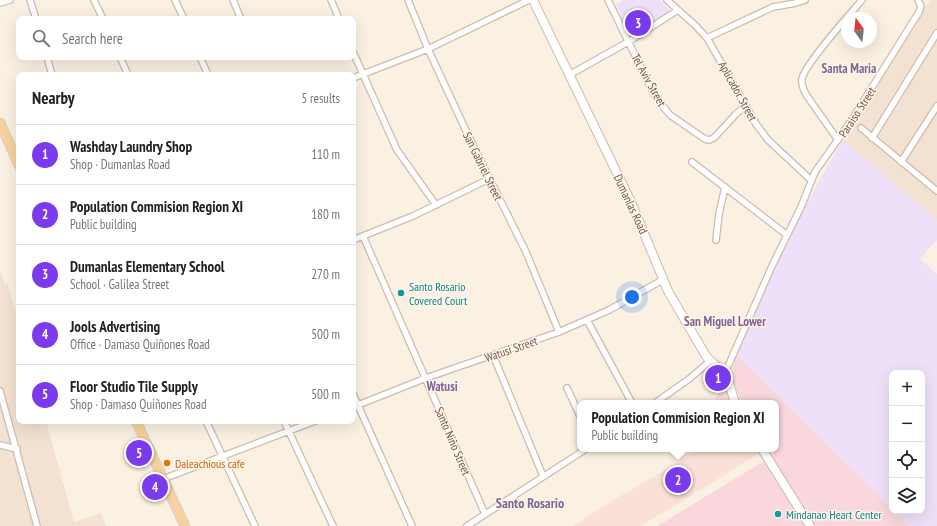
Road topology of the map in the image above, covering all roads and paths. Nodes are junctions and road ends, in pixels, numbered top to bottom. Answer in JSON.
{"nodes":[{"id":1,"x":10,"y":0,"type":"edge"},
{"id":2,"x":30,"y":0,"type":"edge"},
{"id":3,"x":94,"y":0,"type":"edge"},
{"id":4,"x":175,"y":0,"type":"edge"},
{"id":5,"x":233,"y":0,"type":"edge"},
{"id":6,"x":331,"y":0,"type":"edge"},
{"id":7,"x":408,"y":0,"type":"edge"},
{"id":8,"x":529,"y":0,"type":"edge"},
{"id":9,"x":533,"y":0,"type":"edge"},
{"id":10,"x":608,"y":0,"type":"edge"},
{"id":11,"x":667,"y":0,"type":"edge"},
{"id":12,"x":862,"y":0,"type":"edge"},
{"id":13,"x":918,"y":0,"type":"edge"},
{"id":14,"x":802,"y":1,"type":"edge"},
{"id":15,"x":0,"y":3,"type":"edge"},
{"id":16,"x":678,"y":10,"type":"junction"},
{"id":17,"x":35,"y":16,"type":"edge"},
{"id":18,"x":102,"y":16,"type":"edge"},
{"id":19,"x":183,"y":16,"type":"edge"},
{"id":20,"x":240,"y":16,"type":"edge"},
{"id":21,"x":338,"y":16,"type":"edge"},
{"id":22,"x":937,"y":33,"type":"edge"},
{"id":23,"x":707,"y":38,"type":"junction"},
{"id":24,"x":628,"y":42,"type":"junction"},
{"id":25,"x":428,"y":49,"type":"junction"},
{"id":26,"x":356,"y":59,"type":"edge"},
{"id":27,"x":48,"y":60,"type":"edge"},
{"id":28,"x":121,"y":60,"type":"edge"},
{"id":29,"x":201,"y":60,"type":"edge"},
{"id":30,"x":51,"y":72,"type":"edge"},
{"id":31,"x":127,"y":72,"type":"edge"},
{"id":32,"x":207,"y":72,"type":"edge"},
{"id":33,"x":363,"y":75,"type":"junction"},
{"id":34,"x":569,"y":75,"type":"junction"},
{"id":35,"x":356,"y":77,"type":"edge"},
{"id":36,"x":746,"y":106,"type":"junction"},
{"id":37,"x":937,"y":106,"type":"edge"},
{"id":38,"x":0,"y":123,"type":"edge"},
{"id":39,"x":861,"y":128,"type":"dead end"},
{"id":40,"x":872,"y":138,"type":"junction"},
{"id":41,"x":838,"y":140,"type":"junction"},
{"id":42,"x":16,"y":158,"type":"edge"},
{"id":43,"x":692,"y":162,"type":"dead end"},
{"id":44,"x":901,"y":162,"type":"junction"},
{"id":45,"x":489,"y":179,"type":"junction"},
{"id":46,"x":811,"y":180,"type":"junction"},
{"id":47,"x":937,"y":181,"type":"edge"},
{"id":48,"x":725,"y":187,"type":"junction"},
{"id":49,"x":935,"y":189,"type":"edge"},
{"id":50,"x":436,"y":205,"type":"junction"},
{"id":51,"x":787,"y":234,"type":"junction"},
{"id":52,"x":363,"y":236,"type":"junction"},
{"id":53,"x":356,"y":239,"type":"edge"},
{"id":54,"x":716,"y":240,"type":"dead end"},
{"id":55,"x":664,"y":279,"type":"junction"},
{"id":56,"x":587,"y":320,"type":"junction"},
{"id":57,"x":559,"y":332,"type":"junction"},
{"id":58,"x":493,"y":355,"type":"junction"},
{"id":59,"x":710,"y":361,"type":"junction"},
{"id":60,"x":725,"y":373,"type":"junction"},
{"id":61,"x":426,"y":378,"type":"junction"},
{"id":62,"x":567,"y":388,"type":"dead end"},
{"id":63,"x":0,"y":391,"type":"edge"},
{"id":64,"x":630,"y":400,"type":"edge"},
{"id":65,"x":659,"y":400,"type":"edge"},
{"id":66,"x":734,"y":400,"type":"edge"},
{"id":67,"x":356,"y":406,"type":"edge"},
{"id":68,"x":356,"y":408,"type":"edge"},
{"id":69,"x":577,"y":410,"type":"edge"},
{"id":70,"x":137,"y":424,"type":"edge"},
{"id":71,"x":207,"y":424,"type":"edge"},
{"id":72,"x":286,"y":424,"type":"edge"},
{"id":73,"x":307,"y":424,"type":"edge"},
{"id":74,"x":289,"y":431,"type":"junction"},
{"id":75,"x":0,"y":445,"type":"edge"},
{"id":76,"x":17,"y":449,"type":"junction"},
{"id":77,"x":581,"y":452,"type":"edge"},
{"id":78,"x":764,"y":452,"type":"edge"},
{"id":79,"x":222,"y":456,"type":"junction"},
{"id":80,"x":544,"y":476,"type":"junction"},
{"id":81,"x":163,"y":479,"type":"junction"},
{"id":82,"x":485,"y":514,"type":"junction"},
{"id":83,"x":37,"y":526,"type":"edge"},
{"id":84,"x":185,"y":526,"type":"edge"},
{"id":85,"x":255,"y":526,"type":"edge"},
{"id":86,"x":333,"y":526,"type":"edge"},
{"id":87,"x":412,"y":526,"type":"edge"},
{"id":88,"x":466,"y":526,"type":"edge"},
{"id":89,"x":810,"y":526,"type":"edge"}],
"edges":[{"from":1,"to":15,"type":"street"},
{"from":2,"to":17,"type":"street"},
{"from":3,"to":18,"type":"street"},
{"from":4,"to":19,"type":"street"},
{"from":5,"to":20,"type":"street"},
{"from":6,"to":21,"type":"street"},
{"from":7,"to":25,"type":"street","name":"San Gabriel Street"},
{"from":8,"to":25,"type":"street"},
{"from":9,"to":34,"type":"main road","name":"Dumanlas Road"},
{"from":10,"to":24,"type":"street","name":"Tel Aviv Street"},
{"from":11,"to":16,"type":"street","name":"Aplicador Street"},
{"from":12,"to":41,"type":"street"},
{"from":13,"to":41,"type":"street","name":"Paraiso Street"},
{"from":14,"to":23,"type":"street"},
{"from":16,"to":23,"type":"street","name":"Aplicador Street"},
{"from":16,"to":24,"type":"street"},
{"from":22,"to":40,"type":"street"},
{"from":23,"to":36,"type":"street","name":"Aplicador Street"},
{"from":24,"to":34,"type":"street"},
{"from":24,"to":36,"type":"street","name":"Tel Aviv Street"},
{"from":25,"to":33,"type":"street"},
{"from":25,"to":45,"type":"street","name":"San Gabriel Street"},
{"from":26,"to":33,"type":"street"},
{"from":27,"to":30,"type":"street"},
{"from":28,"to":31,"type":"street"},
{"from":29,"to":32,"type":"street"},
{"from":33,"to":35,"type":"street"},
{"from":33,"to":50,"type":"street"},
{"from":34,"to":55,"type":"main road","name":"Dumanlas Road"},
{"from":36,"to":46,"type":"street","name":"Aplicador Street"},
{"from":37,"to":44,"type":"street"},
{"from":38,"to":42,"type":"main road"},
{"from":39,"to":40,"type":"street"},
{"from":40,"to":44,"type":"street"},
{"from":41,"to":46,"type":"street","name":"Paraiso Street"},
{"from":43,"to":48,"type":"street"},
{"from":44,"to":49,"type":"street"},
{"from":45,"to":50,"type":"street"},
{"from":45,"to":57,"type":"street","name":"San Gabriel Street"},
{"from":46,"to":51,"type":"street","name":"Paraiso Street"},
{"from":47,"to":49,"type":"street"},
{"from":48,"to":51,"type":"street"},
{"from":48,"to":54,"type":"street"},
{"from":50,"to":52,"type":"street"},
{"from":51,"to":60,"type":"street","name":"Paraiso Street"},
{"from":52,"to":53,"type":"street"},
{"from":52,"to":61,"type":"street","name":"Santo Niño Street"},
{"from":55,"to":56,"type":"street","name":"Watusi Street"},
{"from":55,"to":59,"type":"main road","name":"Dumanlas Road"},
{"from":56,"to":57,"type":"street","name":"Watusi Street"},
{"from":56,"to":64,"type":"street"},
{"from":57,"to":58,"type":"street","name":"Watusi Street"},
{"from":58,"to":61,"type":"street","name":"Watusi Street"},
{"from":58,"to":80,"type":"street"},
{"from":59,"to":60,"type":"main road","name":"Dumanlas Road"},
{"from":59,"to":65,"type":"street"},
{"from":60,"to":66,"type":"main road"},
{"from":61,"to":67,"type":"street","name":"Watusi Street"},
{"from":61,"to":82,"type":"street","name":"Santo Niño Street"},
{"from":62,"to":69,"type":"street"},
{"from":63,"to":76,"type":"street"},
{"from":68,"to":87,"type":"street"},
{"from":70,"to":81,"type":"main road"},
{"from":71,"to":79,"type":"street"},
{"from":72,"to":74,"type":"street"},
{"from":73,"to":74,"type":"street"},
{"from":74,"to":79,"type":"street"},
{"from":74,"to":86,"type":"street"},
{"from":75,"to":76,"type":"street"},
{"from":76,"to":83,"type":"street"},
{"from":77,"to":80,"type":"street"},
{"from":78,"to":89,"type":"main road"},
{"from":79,"to":81,"type":"street"},
{"from":79,"to":85,"type":"street"},
{"from":80,"to":82,"type":"street"},
{"from":81,"to":84,"type":"main road"},
{"from":82,"to":88,"type":"street"}]}
